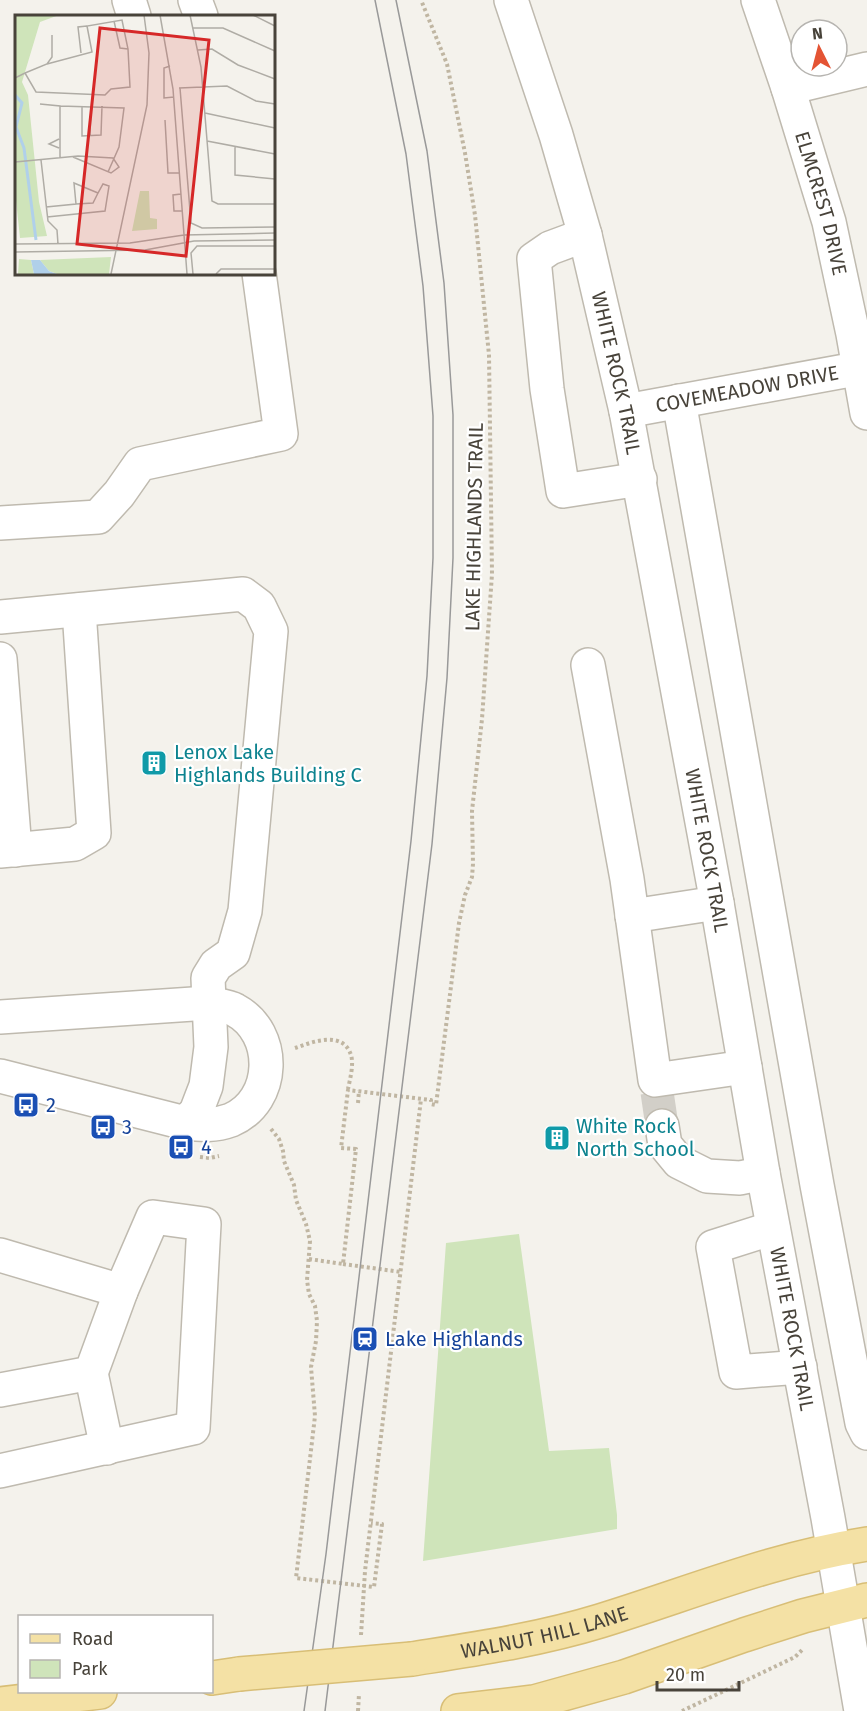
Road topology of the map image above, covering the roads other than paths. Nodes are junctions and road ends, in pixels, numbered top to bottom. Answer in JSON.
{"nodes":[{"id":1,"x":129,"y":0,"type":"edge"},
{"id":2,"x":195,"y":0,"type":"edge"},
{"id":3,"x":511,"y":0,"type":"edge"},
{"id":4,"x":758,"y":0,"type":"edge"},
{"id":5,"x":134,"y":15,"type":"edge"},
{"id":6,"x":201,"y":15,"type":"edge"},
{"id":7,"x":867,"y":69,"type":"edge"},
{"id":8,"x":788,"y":88,"type":"junction"},
{"id":9,"x":585,"y":235,"type":"junction"},
{"id":10,"x":259,"y":274,"type":"edge"},
{"id":11,"x":863,"y":368,"type":"edge"},
{"id":12,"x":679,"y":401,"type":"junction"},
{"id":13,"x":626,"y":411,"type":"junction"},
{"id":14,"x":867,"y":412,"type":"edge"},
{"id":15,"x":640,"y":479,"type":"junction"},
{"id":16,"x":0,"y":523,"type":"edge"},
{"id":17,"x":79,"y":610,"type":"junction"},
{"id":18,"x":0,"y":617,"type":"edge"},
{"id":19,"x":0,"y":658,"type":"edge"},
{"id":20,"x":588,"y":665,"type":"dead end"},
{"id":21,"x":8,"y":851,"type":"edge"},
{"id":22,"x":717,"y":903,"type":"junction"},
{"id":23,"x":632,"y":916,"type":"junction"},
{"id":24,"x":208,"y":1003,"type":"junction"},
{"id":25,"x":0,"y":1017,"type":"edge"},
{"id":26,"x":745,"y":1067,"type":"junction"},
{"id":27,"x":0,"y":1076,"type":"edge"},
{"id":28,"x":185,"y":1123,"type":"junction"},
{"id":29,"x":662,"y":1126,"type":"tunnel mouth"},
{"id":30,"x":764,"y":1173,"type":"junction"},
{"id":31,"x":773,"y":1228,"type":"junction"},
{"id":32,"x":0,"y":1255,"type":"edge"},
{"id":33,"x":121,"y":1291,"type":"junction"},
{"id":34,"x":800,"y":1367,"type":"junction"},
{"id":35,"x":91,"y":1373,"type":"junction"},
{"id":36,"x":0,"y":1390,"type":"edge"},
{"id":37,"x":867,"y":1433,"type":"edge"},
{"id":38,"x":107,"y":1448,"type":"junction"},
{"id":39,"x":0,"y":1471,"type":"edge"},
{"id":40,"x":867,"y":1544,"type":"edge"},
{"id":41,"x":833,"y":1549,"type":"junction"},
{"id":42,"x":855,"y":1603,"type":"edge"},
{"id":43,"x":225,"y":1676,"type":"edge"},
{"id":44,"x":92,"y":1693,"type":"edge"},
{"id":45,"x":0,"y":1704,"type":"edge"},
{"id":46,"x":458,"y":1711,"type":"edge"},
{"id":47,"x":861,"y":1711,"type":"edge"}],
"edges":[{"from":1,"to":5,"type":"street"},
{"from":2,"to":6,"type":"street"},
{"from":3,"to":9,"type":"street","name":"WHITE ROCK TRAIL"},
{"from":4,"to":8,"type":"street","name":"ELMCREST DRIVE"},
{"from":7,"to":8,"type":"street"},
{"from":8,"to":11,"type":"street","name":"ELMCREST DRIVE"},
{"from":9,"to":13,"type":"street","name":"WHITE ROCK TRAIL"},
{"from":9,"to":15,"type":"street"},
{"from":10,"to":16,"type":"street"},
{"from":11,"to":12,"type":"street","name":"COVEMEADOW DRIVE"},
{"from":11,"to":14,"type":"street","name":"ELMCREST DRIVE"},
{"from":12,"to":13,"type":"street","name":"COVEMEADOW DRIVE"},
{"from":12,"to":37,"type":"street"},
{"from":13,"to":15,"type":"street","name":"WHITE ROCK TRAIL"},
{"from":15,"to":22,"type":"street","name":"WHITE ROCK TRAIL"},
{"from":17,"to":18,"type":"street"},
{"from":17,"to":21,"type":"street"},
{"from":17,"to":24,"type":"street"},
{"from":19,"to":21,"type":"street"},
{"from":20,"to":23,"type":"street"},
{"from":22,"to":23,"type":"street"},
{"from":22,"to":26,"type":"street","name":"WHITE ROCK TRAIL"},
{"from":23,"to":26,"type":"street"},
{"from":24,"to":25,"type":"street"},
{"from":24,"to":28,"type":"street"},
{"from":24,"to":28,"type":"street"},
{"from":26,"to":30,"type":"street","name":"WHITE ROCK TRAIL"},
{"from":27,"to":28,"type":"street"},
{"from":29,"to":30,"type":"street"},
{"from":30,"to":31,"type":"street","name":"WHITE ROCK TRAIL"},
{"from":31,"to":34,"type":"street","name":"WHITE ROCK TRAIL"},
{"from":31,"to":34,"type":"street"},
{"from":32,"to":33,"type":"street"},
{"from":33,"to":35,"type":"street"},
{"from":33,"to":38,"type":"street"},
{"from":34,"to":41,"type":"street","name":"WHITE ROCK TRAIL"},
{"from":35,"to":36,"type":"street"},
{"from":35,"to":38,"type":"street"},
{"from":38,"to":39,"type":"street"},
{"from":40,"to":41,"type":"main road","name":"WALNUT HILL LANE"},
{"from":41,"to":42,"type":"street","name":"WHITE ROCK TRAIL"},
{"from":41,"to":43,"type":"main road","name":"WALNUT HILL LANE","bridge":true},
{"from":42,"to":46,"type":"main road"},
{"from":42,"to":47,"type":"street","name":"WHITE ROCK TRAIL"},
{"from":44,"to":45,"type":"main road"}]}
